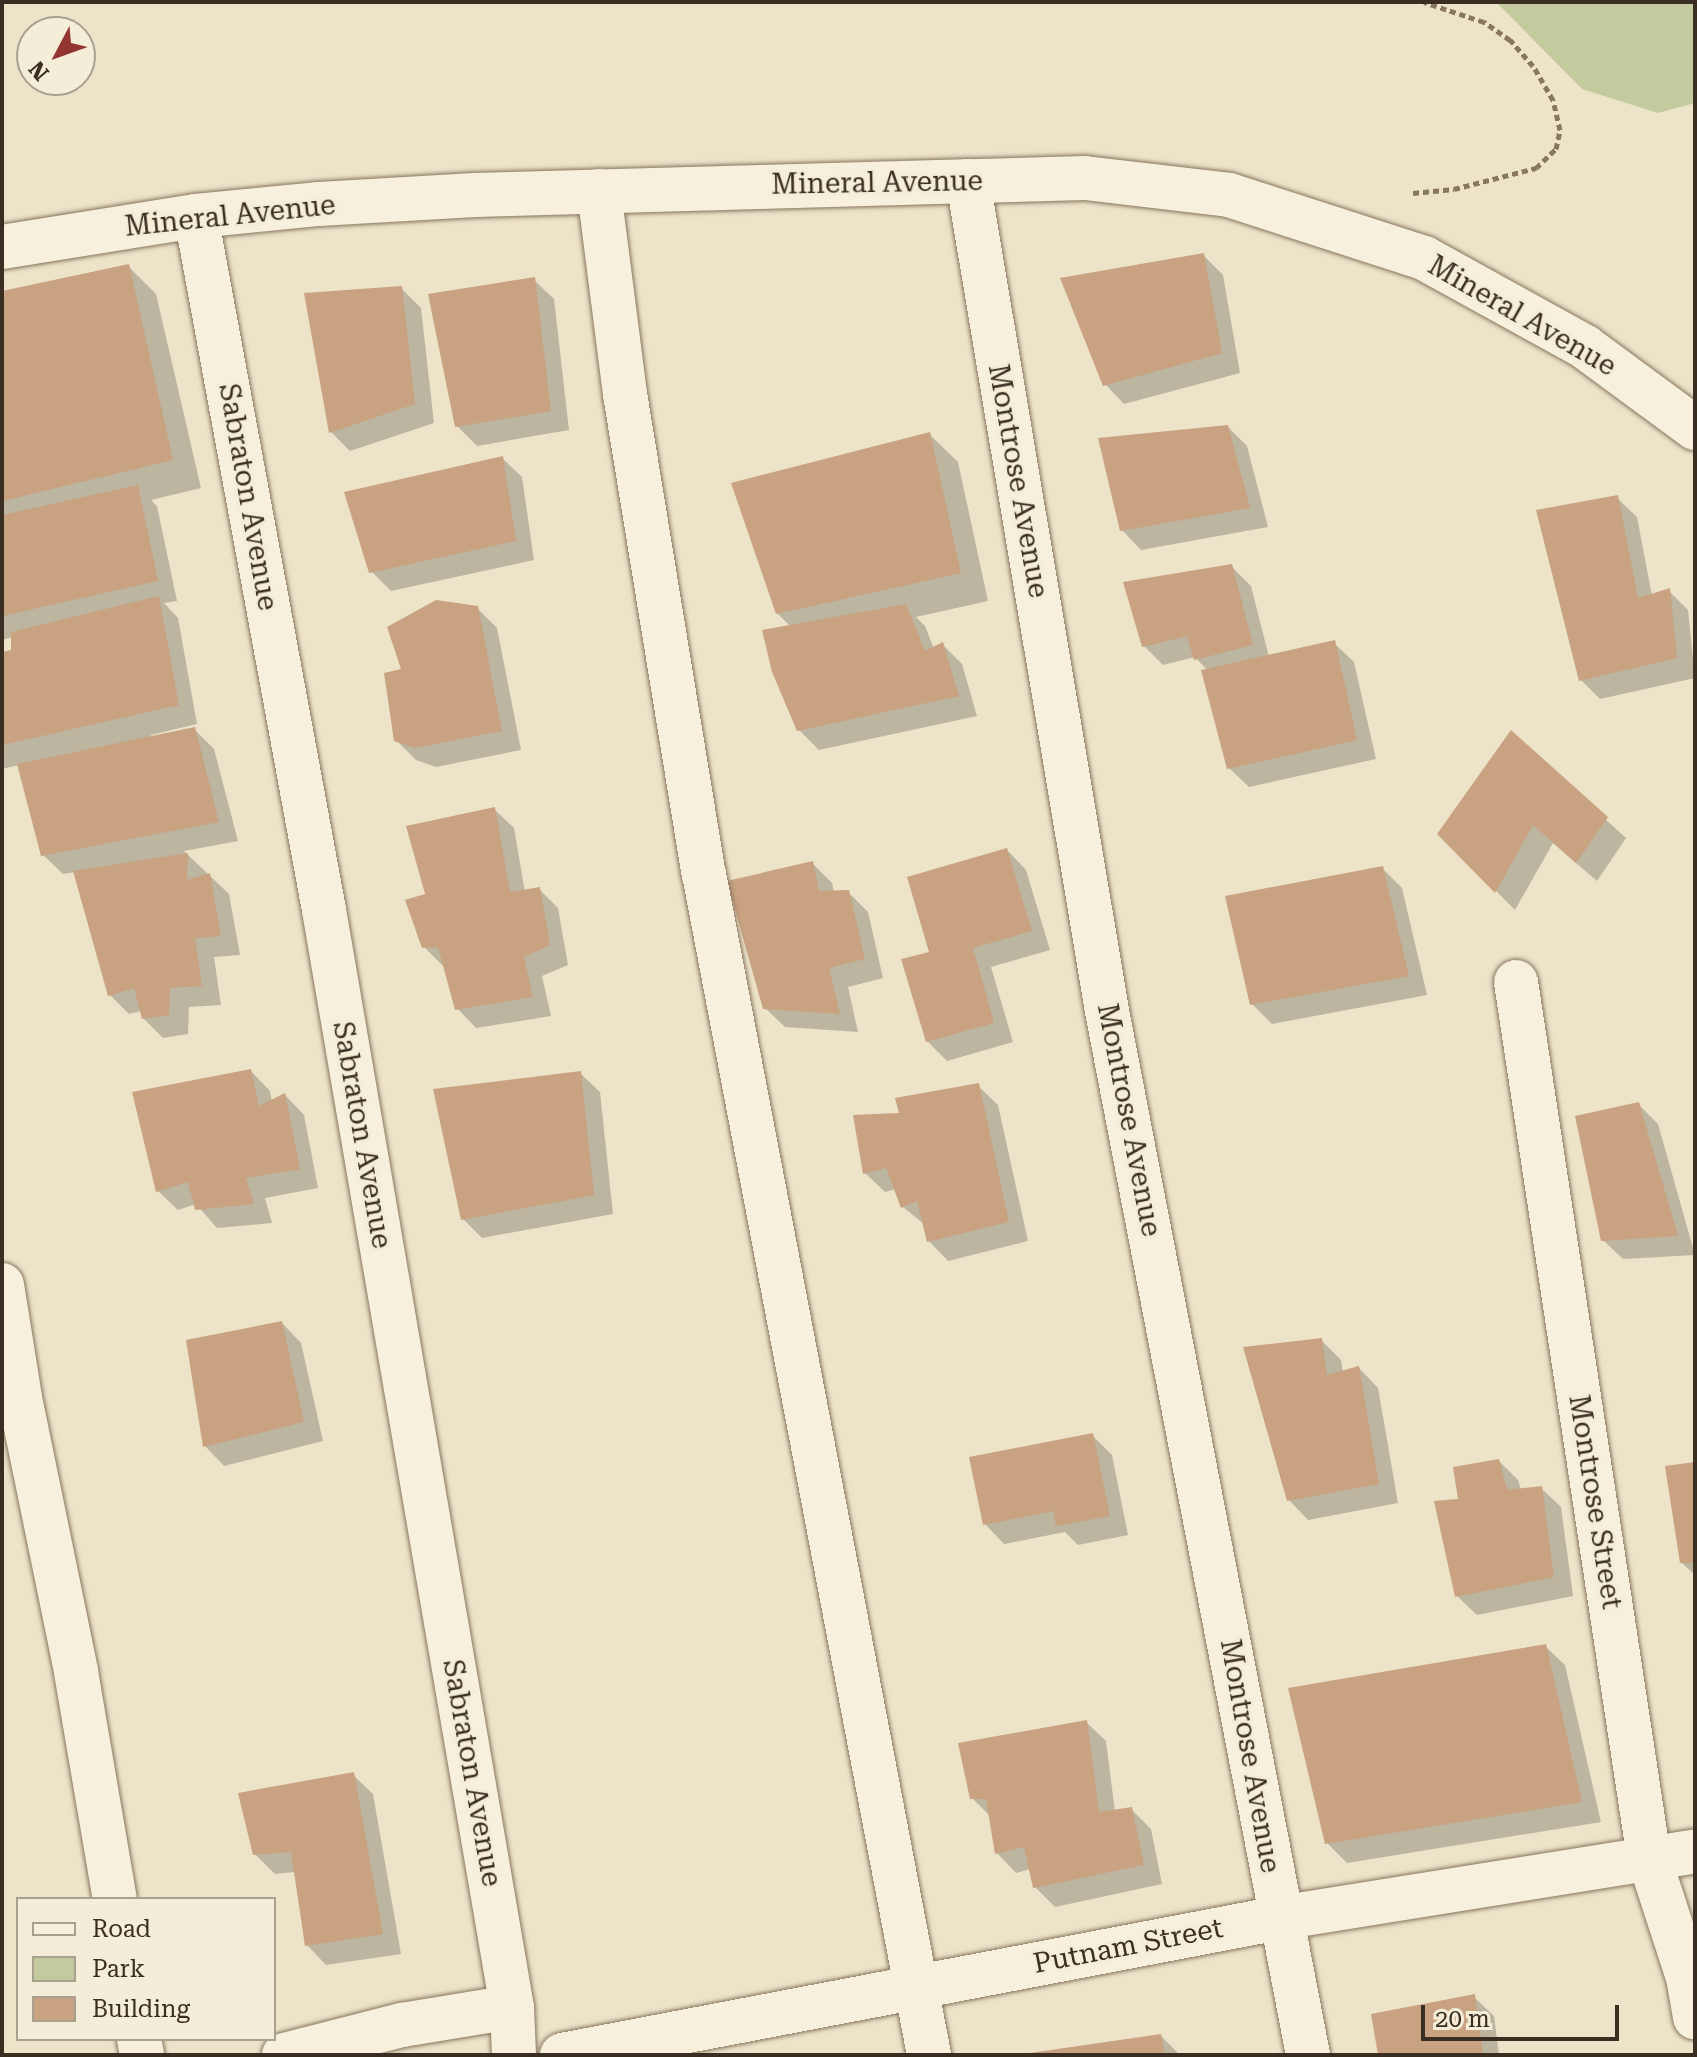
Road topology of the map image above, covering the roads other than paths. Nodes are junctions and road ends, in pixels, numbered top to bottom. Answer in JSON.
{"nodes":[{"id":1,"x":968,"y":181,"type":"junction"},
{"id":2,"x":599,"y":191,"type":"junction"},
{"id":3,"x":196,"y":216,"type":"junction"},
{"id":4,"x":2,"y":247,"type":"edge"},
{"id":5,"x":1695,"y":428,"type":"edge"},
{"id":6,"x":1516,"y":982,"type":"dead end"},
{"id":7,"x":2,"y":1285,"type":"edge"},
{"id":8,"x":1695,"y":1851,"type":"edge"},
{"id":9,"x":1649,"y":1858,"type":"junction"},
{"id":10,"x":115,"y":1897,"type":"edge"},
{"id":11,"x":1279,"y":1918,"type":"junction"},
{"id":12,"x":918,"y":1986,"type":"junction"},
{"id":13,"x":512,"y":2007,"type":"junction"},
{"id":14,"x":1695,"y":2017,"type":"edge"},
{"id":15,"x":284,"y":2055,"type":"edge"},
{"id":16,"x":514,"y":2055,"type":"edge"},
{"id":17,"x":562,"y":2055,"type":"edge"},
{"id":18,"x":929,"y":2055,"type":"edge"},
{"id":19,"x":1308,"y":2055,"type":"edge"}],
"edges":[{"from":1,"to":2,"type":"street","name":"Mineral Avenue"},
{"from":1,"to":5,"type":"street","name":"Mineral Avenue"},
{"from":1,"to":11,"type":"street","name":"Montrose Avenue"},
{"from":2,"to":3,"type":"street","name":"Mineral Avenue"},
{"from":2,"to":12,"type":"street"},
{"from":3,"to":4,"type":"street","name":"Mineral Avenue"},
{"from":3,"to":13,"type":"street","name":"Sabraton Avenue"},
{"from":6,"to":9,"type":"street","name":"Montrose Street"},
{"from":7,"to":10,"type":"street"},
{"from":8,"to":9,"type":"street","name":"Putnam Street"},
{"from":9,"to":11,"type":"street","name":"Putnam Street"},
{"from":9,"to":14,"type":"street","name":"Montrose Street"},
{"from":11,"to":12,"type":"street","name":"Putnam Street"},
{"from":11,"to":19,"type":"street","name":"Montrose Avenue"},
{"from":12,"to":17,"type":"street","name":"Putnam Street"},
{"from":12,"to":18,"type":"street"},
{"from":13,"to":15,"type":"street"},
{"from":13,"to":16,"type":"street","name":"Sabraton Avenue"}]}
